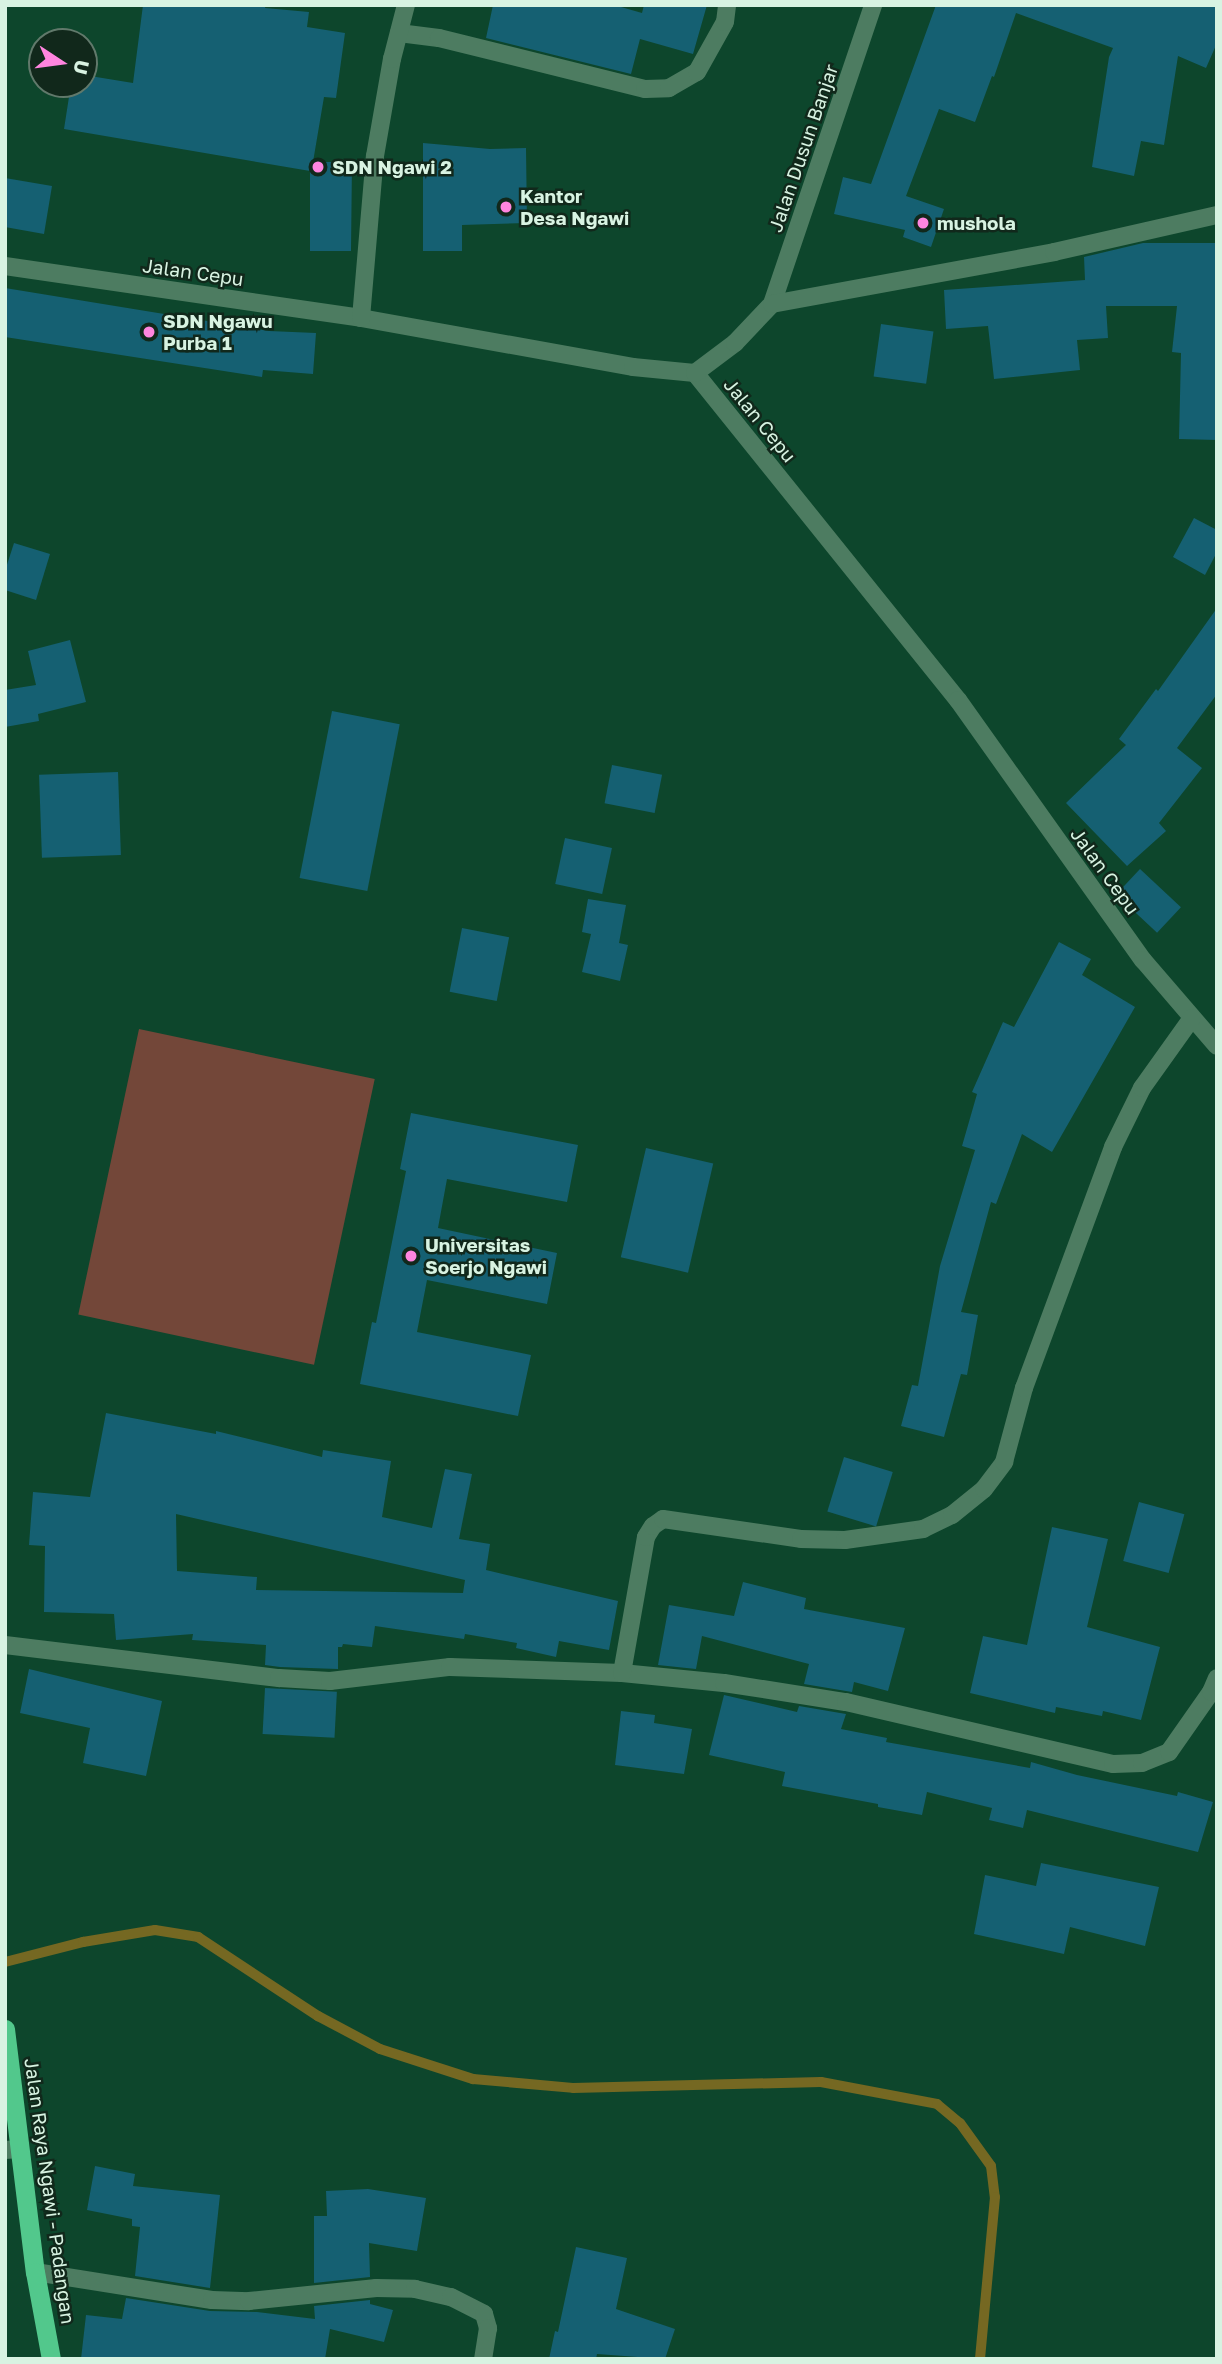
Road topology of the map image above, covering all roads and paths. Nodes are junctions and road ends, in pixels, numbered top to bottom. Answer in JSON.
{"nodes":[{"id":1,"x":406,"y":5,"type":"edge"},
{"id":2,"x":727,"y":5,"type":"edge"},
{"id":3,"x":873,"y":5,"type":"edge"},
{"id":4,"x":399,"y":33,"type":"junction"},
{"id":5,"x":1217,"y":215,"type":"edge"},
{"id":6,"x":5,"y":266,"type":"edge"},
{"id":7,"x":772,"y":304,"type":"junction"},
{"id":8,"x":360,"y":318,"type":"junction"},
{"id":9,"x":695,"y":373,"type":"junction"},
{"id":10,"x":1192,"y":1018,"type":"junction"},
{"id":11,"x":1217,"y":1046,"type":"edge"},
{"id":12,"x":5,"y":1645,"type":"edge"},
{"id":13,"x":622,"y":1673,"type":"junction"},
{"id":14,"x":1217,"y":1678,"type":"edge"},
{"id":15,"x":5,"y":2029,"type":"edge"},
{"id":16,"x":13,"y":2149,"type":"edge"},
{"id":17,"x":35,"y":2272,"type":"junction"},
{"id":18,"x":51,"y":2359,"type":"edge"},
{"id":19,"x":484,"y":2359,"type":"edge"}],
"edges":[{"from":1,"to":4,"type":"street"},
{"from":2,"to":4,"type":"street"},
{"from":3,"to":7,"type":"street","name":"Jalan Dusun Banjar"},
{"from":4,"to":8,"type":"street"},
{"from":5,"to":7,"type":"street"},
{"from":6,"to":8,"type":"street","name":"Jalan Cepu"},
{"from":7,"to":9,"type":"street"},
{"from":8,"to":9,"type":"street","name":"Jalan Cepu"},
{"from":9,"to":10,"type":"street","name":"Jalan Cepu"},
{"from":10,"to":11,"type":"street","name":"Jalan Cepu"},
{"from":10,"to":13,"type":"street"},
{"from":12,"to":13,"type":"street"},
{"from":13,"to":14,"type":"street"},
{"from":15,"to":16,"type":"highway","name":"Jalan Raya Ngawi - Padangan"},
{"from":16,"to":17,"type":"highway","name":"Jalan Raya Ngawi - Padangan"},
{"from":17,"to":18,"type":"highway","name":"Jalan Raya Ngawi - Padangan"},
{"from":17,"to":19,"type":"street"}]}
